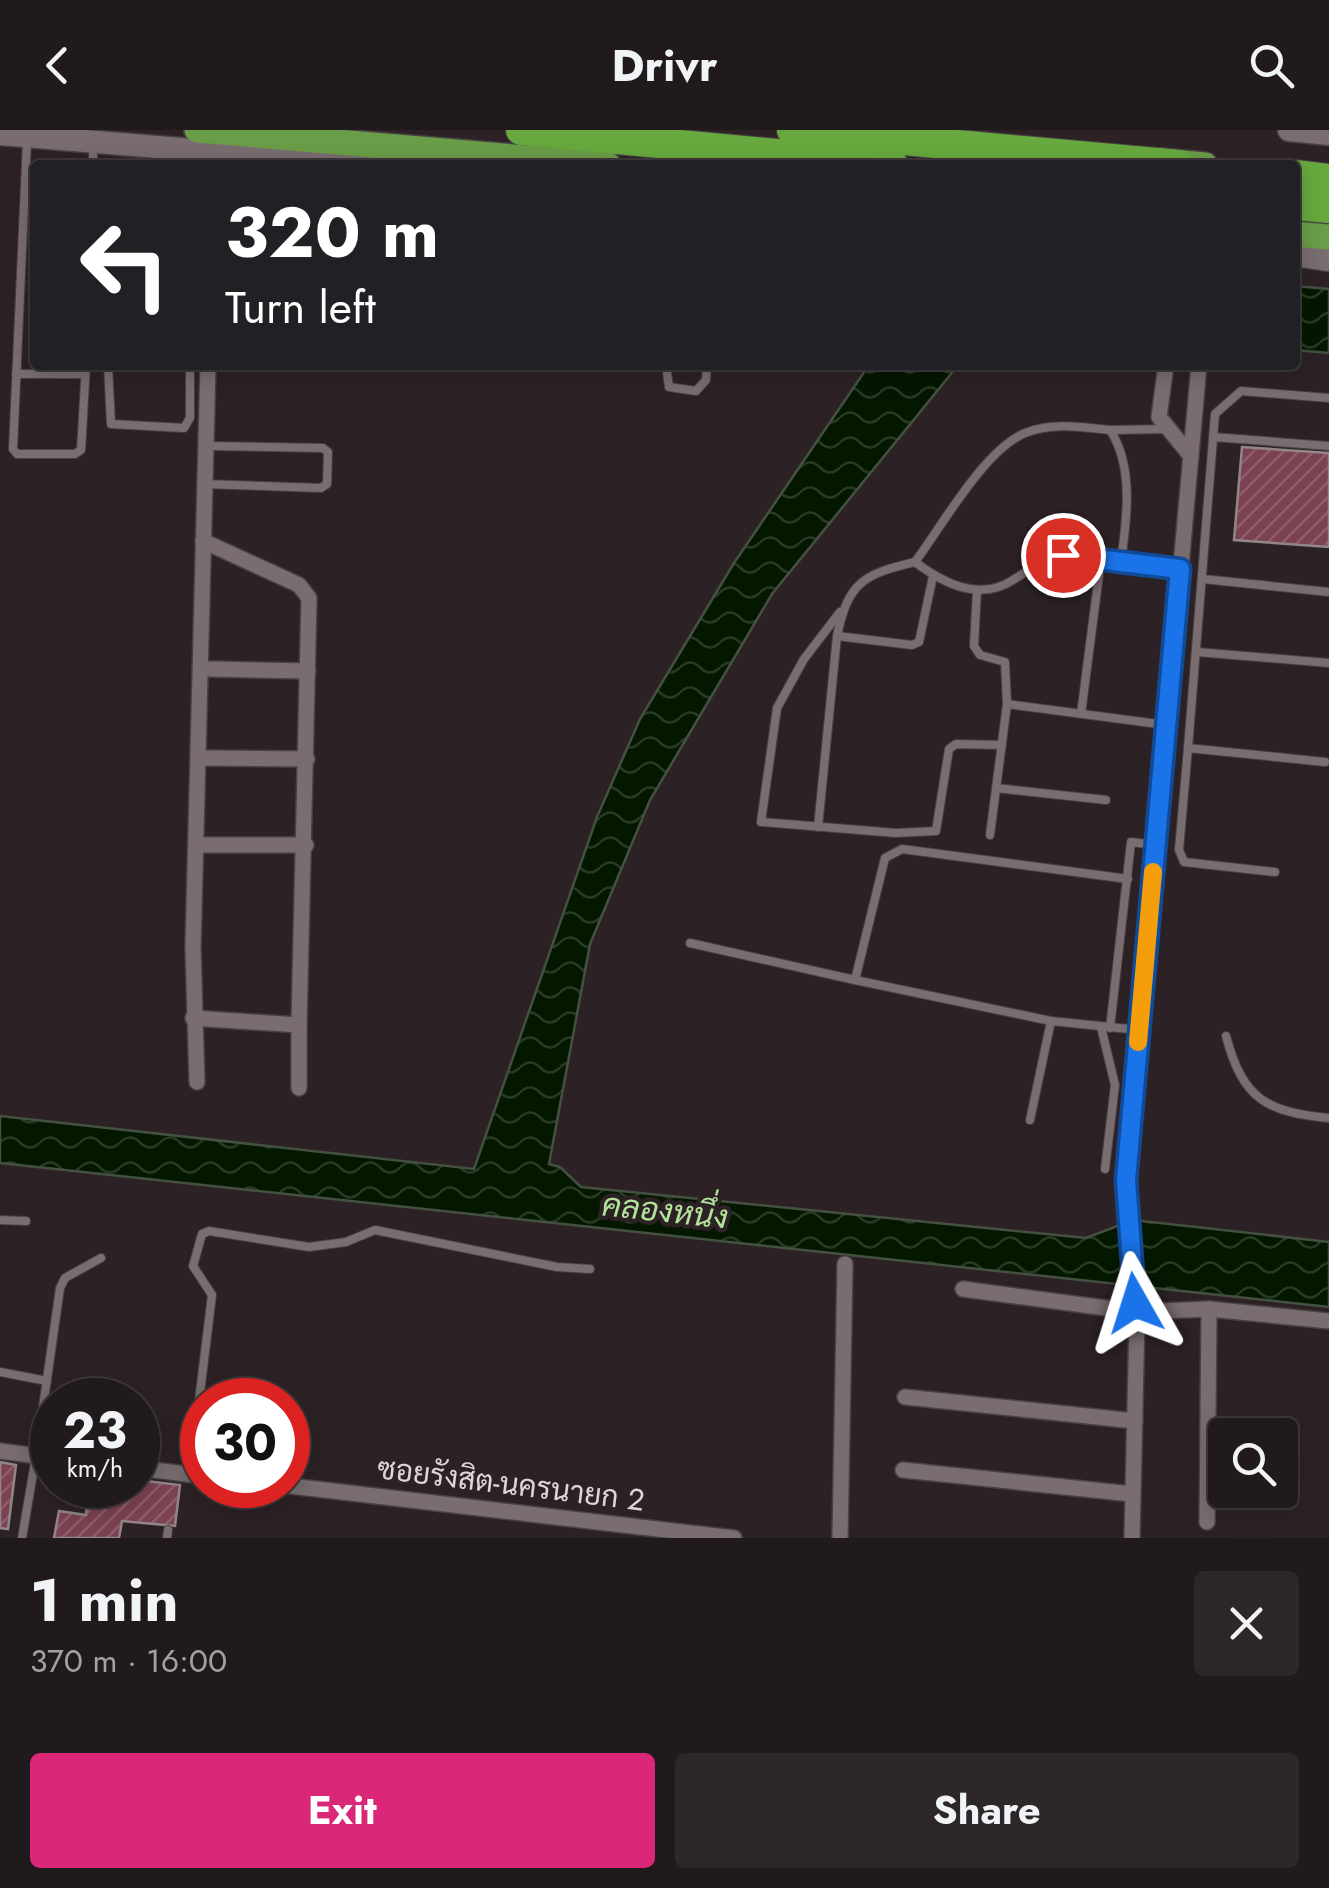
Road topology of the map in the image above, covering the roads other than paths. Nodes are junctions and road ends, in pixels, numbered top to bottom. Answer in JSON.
{"nodes":[{"id":1,"x":198,"y":130,"type":"edge"},
{"id":2,"x":520,"y":130,"type":"edge"},
{"id":3,"x":792,"y":130,"type":"edge"},
{"id":4,"x":822,"y":130,"type":"edge"},
{"id":5,"x":1289,"y":130,"type":"edge"},
{"id":6,"x":0,"y":134,"type":"edge"},
{"id":7,"x":1329,"y":134,"type":"edge"},
{"id":8,"x":27,"y":136,"type":"junction"},
{"id":9,"x":93,"y":154,"type":"edge"},
{"id":10,"x":130,"y":156,"type":"edge"},
{"id":11,"x":357,"y":158,"type":"edge"},
{"id":12,"x":213,"y":159,"type":"edge"},
{"id":13,"x":242,"y":160,"type":"edge"},
{"id":14,"x":382,"y":160,"type":"edge"},
{"id":15,"x":429,"y":160,"type":"edge"},
{"id":16,"x":840,"y":160,"type":"edge"},
{"id":17,"x":1124,"y":160,"type":"edge"},
{"id":18,"x":1150,"y":160,"type":"edge"},
{"id":19,"x":30,"y":172,"type":"edge"},
{"id":20,"x":1300,"y":174,"type":"edge"},
{"id":21,"x":1329,"y":177,"type":"edge"},
{"id":22,"x":30,"y":197,"type":"edge"},
{"id":23,"x":1300,"y":205,"type":"edge"},
{"id":24,"x":1329,"y":208,"type":"edge"},
{"id":25,"x":1300,"y":235,"type":"edge"},
{"id":26,"x":1329,"y":238,"type":"edge"},
{"id":27,"x":1300,"y":257,"type":"edge"},
{"id":28,"x":1329,"y":260,"type":"edge"},
{"id":29,"x":86,"y":370,"type":"edge"},
{"id":30,"x":108,"y":370,"type":"edge"},
{"id":31,"x":190,"y":370,"type":"edge"},
{"id":32,"x":208,"y":370,"type":"edge"},
{"id":33,"x":667,"y":370,"type":"edge"},
{"id":34,"x":707,"y":370,"type":"edge"},
{"id":35,"x":1165,"y":370,"type":"edge"},
{"id":36,"x":1199,"y":370,"type":"edge"},
{"id":37,"x":16,"y":374,"type":"junction"},
{"id":38,"x":1329,"y":398,"type":"edge"},
{"id":39,"x":1169,"y":429,"type":"junction"},
{"id":40,"x":1110,"y":430,"type":"junction"},
{"id":41,"x":1213,"y":438,"type":"junction"},
{"id":42,"x":206,"y":446,"type":"junction"},
{"id":43,"x":1329,"y":446,"type":"edge"},
{"id":44,"x":1191,"y":456,"type":"junction"},
{"id":45,"x":204,"y":484,"type":"junction"},
{"id":46,"x":203,"y":541,"type":"junction"},
{"id":47,"x":1102,"y":559,"type":"junction"},
{"id":48,"x":1121,"y":561,"type":"junction"},
{"id":49,"x":916,"y":562,"type":"junction"},
{"id":50,"x":1180,"y":569,"type":"junction"},
{"id":51,"x":933,"y":576,"type":"junction"},
{"id":52,"x":1203,"y":579,"type":"junction"},
{"id":53,"x":978,"y":590,"type":"junction"},
{"id":54,"x":1329,"y":592,"type":"edge"},
{"id":55,"x":843,"y":608,"type":"junction"},
{"id":56,"x":837,"y":636,"type":"junction"},
{"id":57,"x":1198,"y":652,"type":"junction"},
{"id":58,"x":1329,"y":663,"type":"edge"},
{"id":59,"x":210,"y":670,"type":"dead end"},
{"id":60,"x":308,"y":671,"type":"junction"},
{"id":61,"x":1007,"y":704,"type":"junction"},
{"id":62,"x":1081,"y":714,"type":"junction"},
{"id":63,"x":1167,"y":726,"type":"junction"},
{"id":64,"x":1002,"y":745,"type":"junction"},
{"id":65,"x":1188,"y":748,"type":"junction"},
{"id":66,"x":205,"y":758,"type":"dead end"},
{"id":67,"x":307,"y":760,"type":"junction"},
{"id":68,"x":1325,"y":762,"type":"dead end"},
{"id":69,"x":996,"y":788,"type":"junction"},
{"id":70,"x":1106,"y":800,"type":"dead end"},
{"id":71,"x":818,"y":827,"type":"junction"},
{"id":72,"x":990,"y":835,"type":"dead end"},
{"id":73,"x":204,"y":845,"type":"dead end"},
{"id":74,"x":306,"y":845,"type":"junction"},
{"id":75,"x":1156,"y":845,"type":"junction"},
{"id":76,"x":1275,"y":872,"type":"dead end"},
{"id":77,"x":1128,"y":879,"type":"junction"},
{"id":78,"x":690,"y":943,"type":"dead end"},
{"id":79,"x":855,"y":980,"type":"junction"},
{"id":80,"x":194,"y":1018,"type":"junction"},
{"id":81,"x":1051,"y":1022,"type":"junction"},
{"id":82,"x":299,"y":1024,"type":"junction"},
{"id":83,"x":1106,"y":1027,"type":"junction"},
{"id":84,"x":1139,"y":1030,"type":"junction"},
{"id":85,"x":1226,"y":1036,"type":"dead end"},
{"id":86,"x":197,"y":1082,"type":"dead end"},
{"id":87,"x":298,"y":1088,"type":"dead end"},
{"id":88,"x":1329,"y":1118,"type":"edge"},
{"id":89,"x":1030,"y":1120,"type":"dead end"},
{"id":90,"x":1105,"y":1170,"type":"dead end"},
{"id":91,"x":0,"y":1220,"type":"edge"},
{"id":92,"x":26,"y":1221,"type":"dead end"},
{"id":93,"x":101,"y":1258,"type":"dead end"},
{"id":94,"x":846,"y":1264,"type":"dead end"},
{"id":95,"x":590,"y":1269,"type":"dead end"},
{"id":96,"x":963,"y":1289,"type":"dead end"},
{"id":97,"x":1136,"y":1307,"type":"junction"},
{"id":98,"x":1209,"y":1308,"type":"junction"},
{"id":99,"x":1329,"y":1322,"type":"edge"},
{"id":100,"x":0,"y":1372,"type":"edge"},
{"id":101,"x":31,"y":1378,"type":"edge"},
{"id":102,"x":47,"y":1378,"type":"edge"},
{"id":103,"x":205,"y":1378,"type":"edge"},
{"id":104,"x":905,"y":1397,"type":"dead end"},
{"id":105,"x":1134,"y":1421,"type":"junction"},
{"id":106,"x":0,"y":1451,"type":"edge"},
{"id":107,"x":30,"y":1457,"type":"edge"},
{"id":108,"x":903,"y":1470,"type":"dead end"},
{"id":109,"x":310,"y":1488,"type":"edge"},
{"id":110,"x":1132,"y":1494,"type":"junction"},
{"id":111,"x":30,"y":1505,"type":"edge"},
{"id":112,"x":1206,"y":1522,"type":"dead end"},
{"id":113,"x":22,"y":1538,"type":"edge"},
{"id":114,"x":734,"y":1538,"type":"edge"},
{"id":115,"x":840,"y":1538,"type":"edge"},
{"id":116,"x":1132,"y":1538,"type":"edge"}],
"edges":[{"from":1,"to":11,"type":"highway"},
{"from":2,"to":16,"type":"highway"},
{"from":3,"to":17,"type":"highway"},
{"from":4,"to":18,"type":"highway"},
{"from":5,"to":7,"type":"main road"},
{"from":6,"to":8,"type":"main road"},
{"from":8,"to":9,"type":"main road"},
{"from":8,"to":19,"type":"lane"},
{"from":9,"to":10,"type":"main road"},
{"from":10,"to":12,"type":"main road"},
{"from":11,"to":13,"type":"main road"},
{"from":11,"to":14,"type":"highway"},
{"from":11,"to":15,"type":"highway"},
{"from":12,"to":13,"type":"main road"},
{"from":20,"to":21,"type":"highway"},
{"from":22,"to":37,"type":"lane"},
{"from":23,"to":24,"type":"highway"},
{"from":25,"to":26,"type":"highway"},
{"from":27,"to":28,"type":"main road"},
{"from":29,"to":37,"type":"lane"},
{"from":29,"to":37,"type":"lane"},
{"from":30,"to":31,"type":"lane"},
{"from":32,"to":42,"type":"street"},
{"from":33,"to":34,"type":"lane"},
{"from":35,"to":39,"type":"street"},
{"from":36,"to":44,"type":"street"},
{"from":38,"to":41,"type":"lane"},
{"from":39,"to":40,"type":"lane"},
{"from":39,"to":44,"type":"street"},
{"from":40,"to":48,"type":"lane"},
{"from":40,"to":49,"type":"lane"},
{"from":41,"to":43,"type":"lane"},
{"from":41,"to":52,"type":"lane"},
{"from":42,"to":45,"type":"street"},
{"from":42,"to":45,"type":"lane"},
{"from":44,"to":50,"type":"street"},
{"from":45,"to":46,"type":"street"},
{"from":46,"to":60,"type":"street"},
{"from":46,"to":80,"type":"street"},
{"from":47,"to":48,"type":"lane"},
{"from":47,"to":53,"type":"lane"},
{"from":47,"to":62,"type":"lane"},
{"from":48,"to":50,"type":"lane"},
{"from":49,"to":51,"type":"lane"},
{"from":49,"to":55,"type":"lane"},
{"from":50,"to":63,"type":"street"},
{"from":51,"to":53,"type":"lane"},
{"from":51,"to":56,"type":"lane"},
{"from":52,"to":54,"type":"lane"},
{"from":52,"to":57,"type":"lane"},
{"from":53,"to":61,"type":"lane"},
{"from":55,"to":56,"type":"lane"},
{"from":55,"to":71,"type":"lane"},
{"from":56,"to":71,"type":"lane"},
{"from":57,"to":58,"type":"lane"},
{"from":57,"to":65,"type":"lane"},
{"from":59,"to":60,"type":"street"},
{"from":60,"to":67,"type":"street"},
{"from":61,"to":62,"type":"lane"},
{"from":61,"to":64,"type":"lane"},
{"from":62,"to":63,"type":"lane"},
{"from":63,"to":75,"type":"street"},
{"from":64,"to":69,"type":"lane"},
{"from":64,"to":71,"type":"lane"},
{"from":65,"to":68,"type":"lane"},
{"from":65,"to":76,"type":"lane"},
{"from":66,"to":67,"type":"street"},
{"from":67,"to":74,"type":"street"},
{"from":69,"to":70,"type":"lane"},
{"from":69,"to":72,"type":"lane"},
{"from":73,"to":74,"type":"street"},
{"from":74,"to":82,"type":"street"},
{"from":75,"to":77,"type":"lane"},
{"from":75,"to":84,"type":"street"},
{"from":77,"to":79,"type":"lane"},
{"from":77,"to":83,"type":"lane"},
{"from":78,"to":79,"type":"lane"},
{"from":79,"to":81,"type":"lane"},
{"from":80,"to":82,"type":"street"},
{"from":80,"to":86,"type":"street"},
{"from":81,"to":83,"type":"lane"},
{"from":81,"to":89,"type":"lane"},
{"from":82,"to":87,"type":"street"},
{"from":83,"to":84,"type":"lane"},
{"from":83,"to":90,"type":"lane"},
{"from":84,"to":97,"type":"street"},
{"from":85,"to":88,"type":"lane"},
{"from":91,"to":92,"type":"lane"},
{"from":93,"to":102,"type":"lane"},
{"from":94,"to":115,"type":"street"},
{"from":95,"to":103,"type":"lane"},
{"from":96,"to":97,"type":"street"},
{"from":97,"to":98,"type":"street"},
{"from":97,"to":105,"type":"street"},
{"from":98,"to":99,"type":"street"},
{"from":98,"to":112,"type":"street"},
{"from":100,"to":101,"type":"lane"},
{"from":104,"to":105,"type":"street"},
{"from":105,"to":110,"type":"street"},
{"from":106,"to":107,"type":"street"},
{"from":108,"to":110,"type":"street"},
{"from":109,"to":114,"type":"street","name":"ซอยรังสิต-นครนายก 2"},
{"from":110,"to":116,"type":"street"},
{"from":111,"to":113,"type":"lane"}]}
